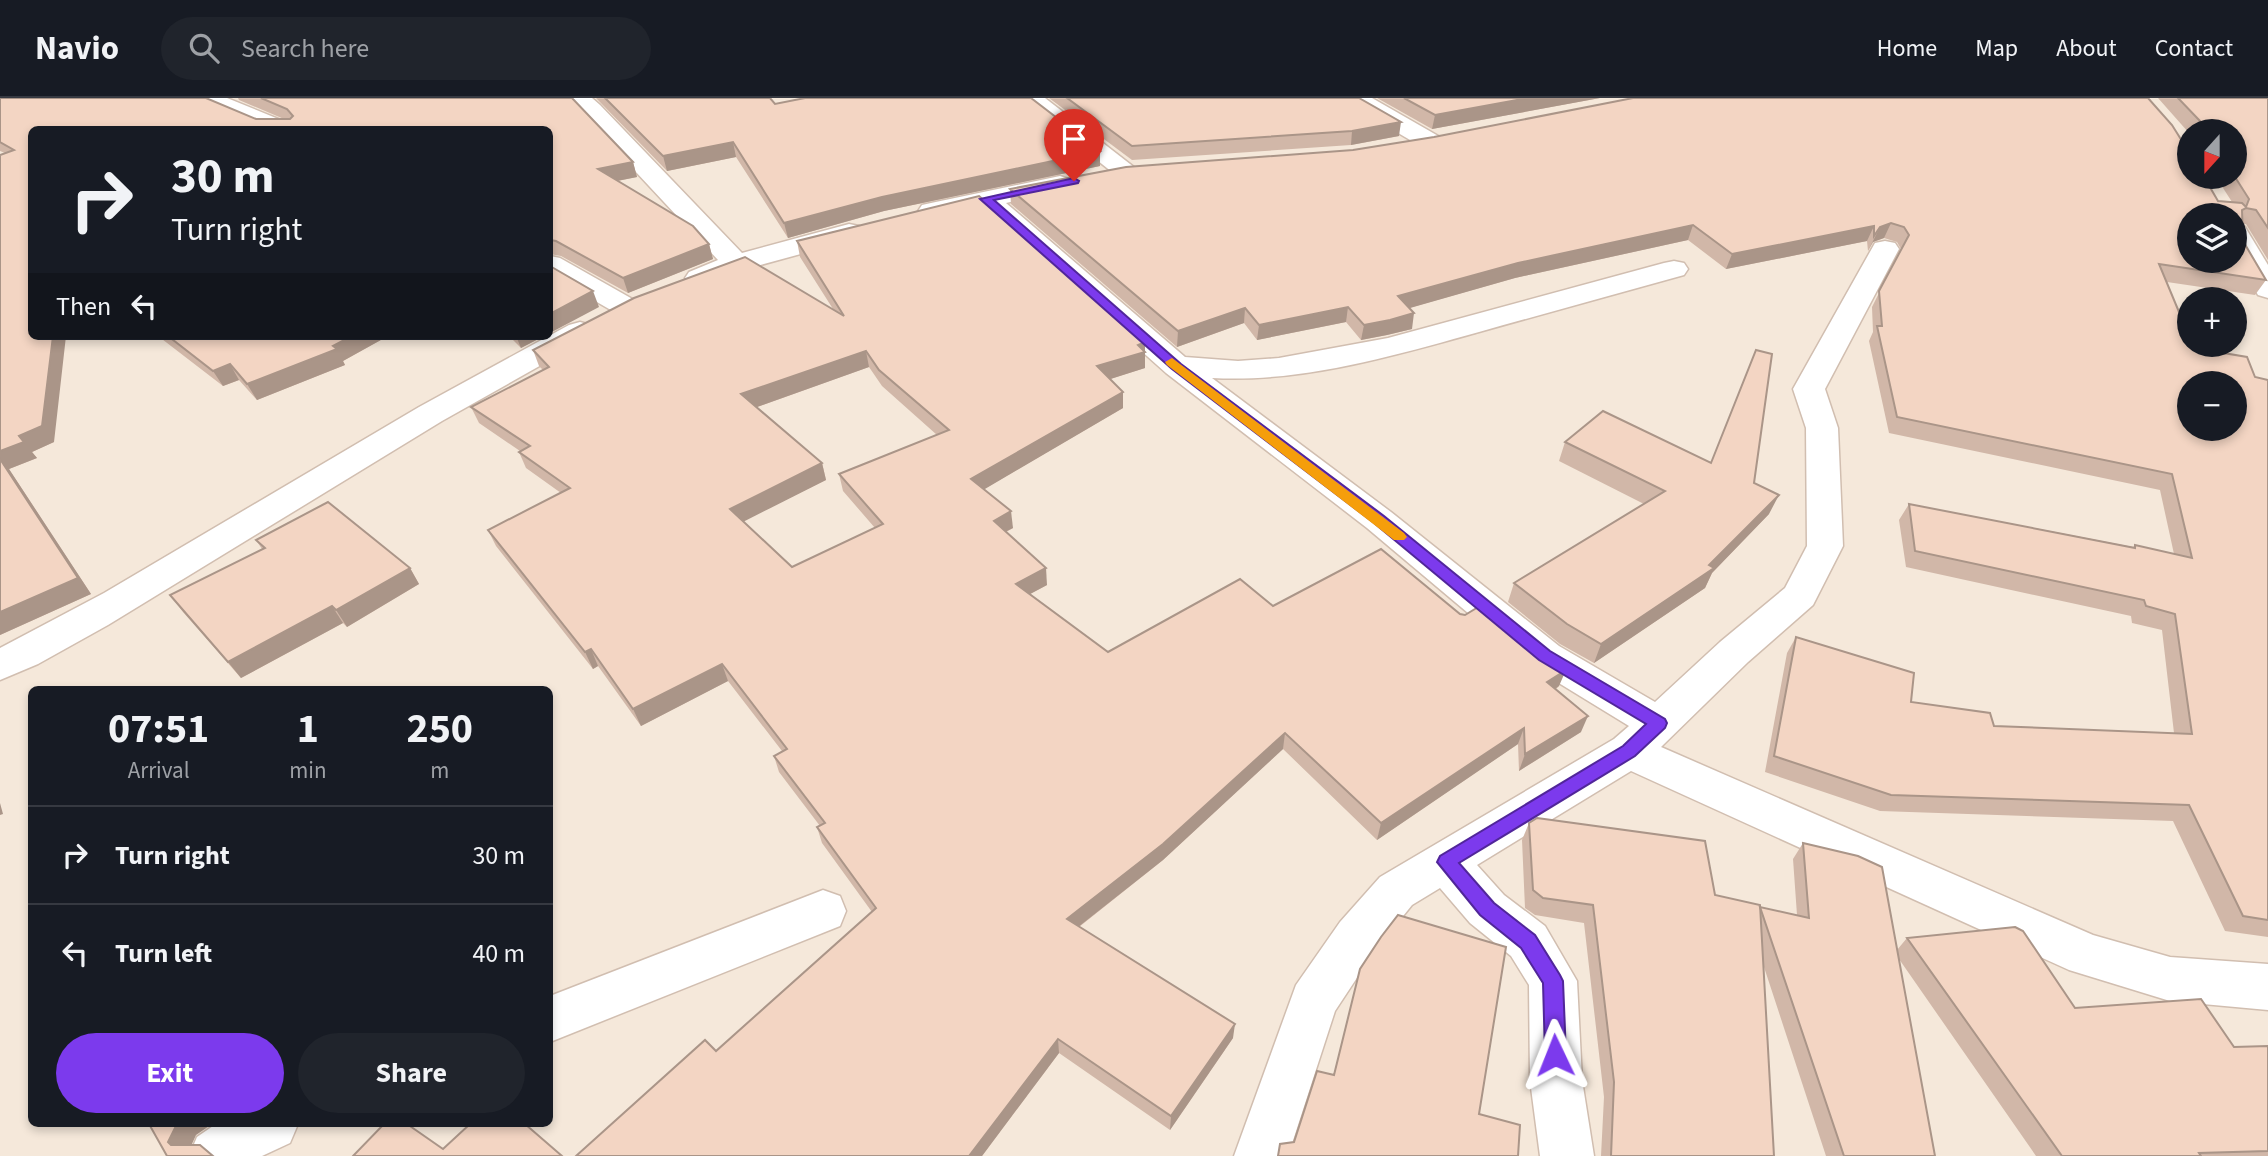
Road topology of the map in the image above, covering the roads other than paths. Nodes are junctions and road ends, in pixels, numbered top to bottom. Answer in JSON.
{"nodes":[{"id":1,"x":206,"y":98,"type":"edge"},
{"id":2,"x":578,"y":98,"type":"edge"},
{"id":3,"x":1030,"y":98,"type":"edge"},
{"id":4,"x":1355,"y":98,"type":"edge"},
{"id":5,"x":275,"y":126,"type":"edge"},
{"id":6,"x":1391,"y":149,"type":"edge"},
{"id":7,"x":986,"y":199,"type":"junction"},
{"id":8,"x":910,"y":216,"type":"edge"},
{"id":9,"x":871,"y":226,"type":"edge"},
{"id":10,"x":1885,"y":249,"type":"edge"},
{"id":11,"x":2247,"y":253,"type":"edge"},
{"id":12,"x":736,"y":263,"type":"junction"},
{"id":13,"x":553,"y":265,"type":"edge"},
{"id":14,"x":1674,"y":269,"type":"dead end"},
{"id":15,"x":2268,"y":289,"type":"edge"},
{"id":16,"x":650,"y":297,"type":"junction"},
{"id":17,"x":1177,"y":366,"type":"junction"},
{"id":18,"x":0,"y":665,"type":"edge"},
{"id":19,"x":1644,"y":737,"type":"junction"},
{"id":20,"x":1446,"y":862,"type":"junction"},
{"id":21,"x":823,"y":911,"type":"dead end"},
{"id":22,"x":2268,"y":987,"type":"edge"},
{"id":23,"x":553,"y":1017,"type":"edge"},
{"id":24,"x":263,"y":1127,"type":"edge"},
{"id":25,"x":216,"y":1156,"type":"edge"},
{"id":26,"x":1261,"y":1156,"type":"edge"},
{"id":27,"x":1567,"y":1156,"type":"edge"}],
"edges":[{"from":1,"to":5,"type":"street"},
{"from":2,"to":12,"type":"street"},
{"from":3,"to":7,"type":"street"},
{"from":4,"to":6,"type":"street"},
{"from":7,"to":8,"type":"street"},
{"from":7,"to":17,"type":"street"},
{"from":9,"to":12,"type":"street"},
{"from":10,"to":19,"type":"street"},
{"from":11,"to":15,"type":"street"},
{"from":12,"to":16,"type":"street"},
{"from":13,"to":16,"type":"street"},
{"from":14,"to":17,"type":"street"},
{"from":16,"to":18,"type":"street"},
{"from":17,"to":19,"type":"street"},
{"from":19,"to":20,"type":"street"},
{"from":19,"to":22,"type":"street"},
{"from":20,"to":26,"type":"street"},
{"from":20,"to":27,"type":"street"},
{"from":21,"to":23,"type":"street"},
{"from":24,"to":25,"type":"street"}]}
